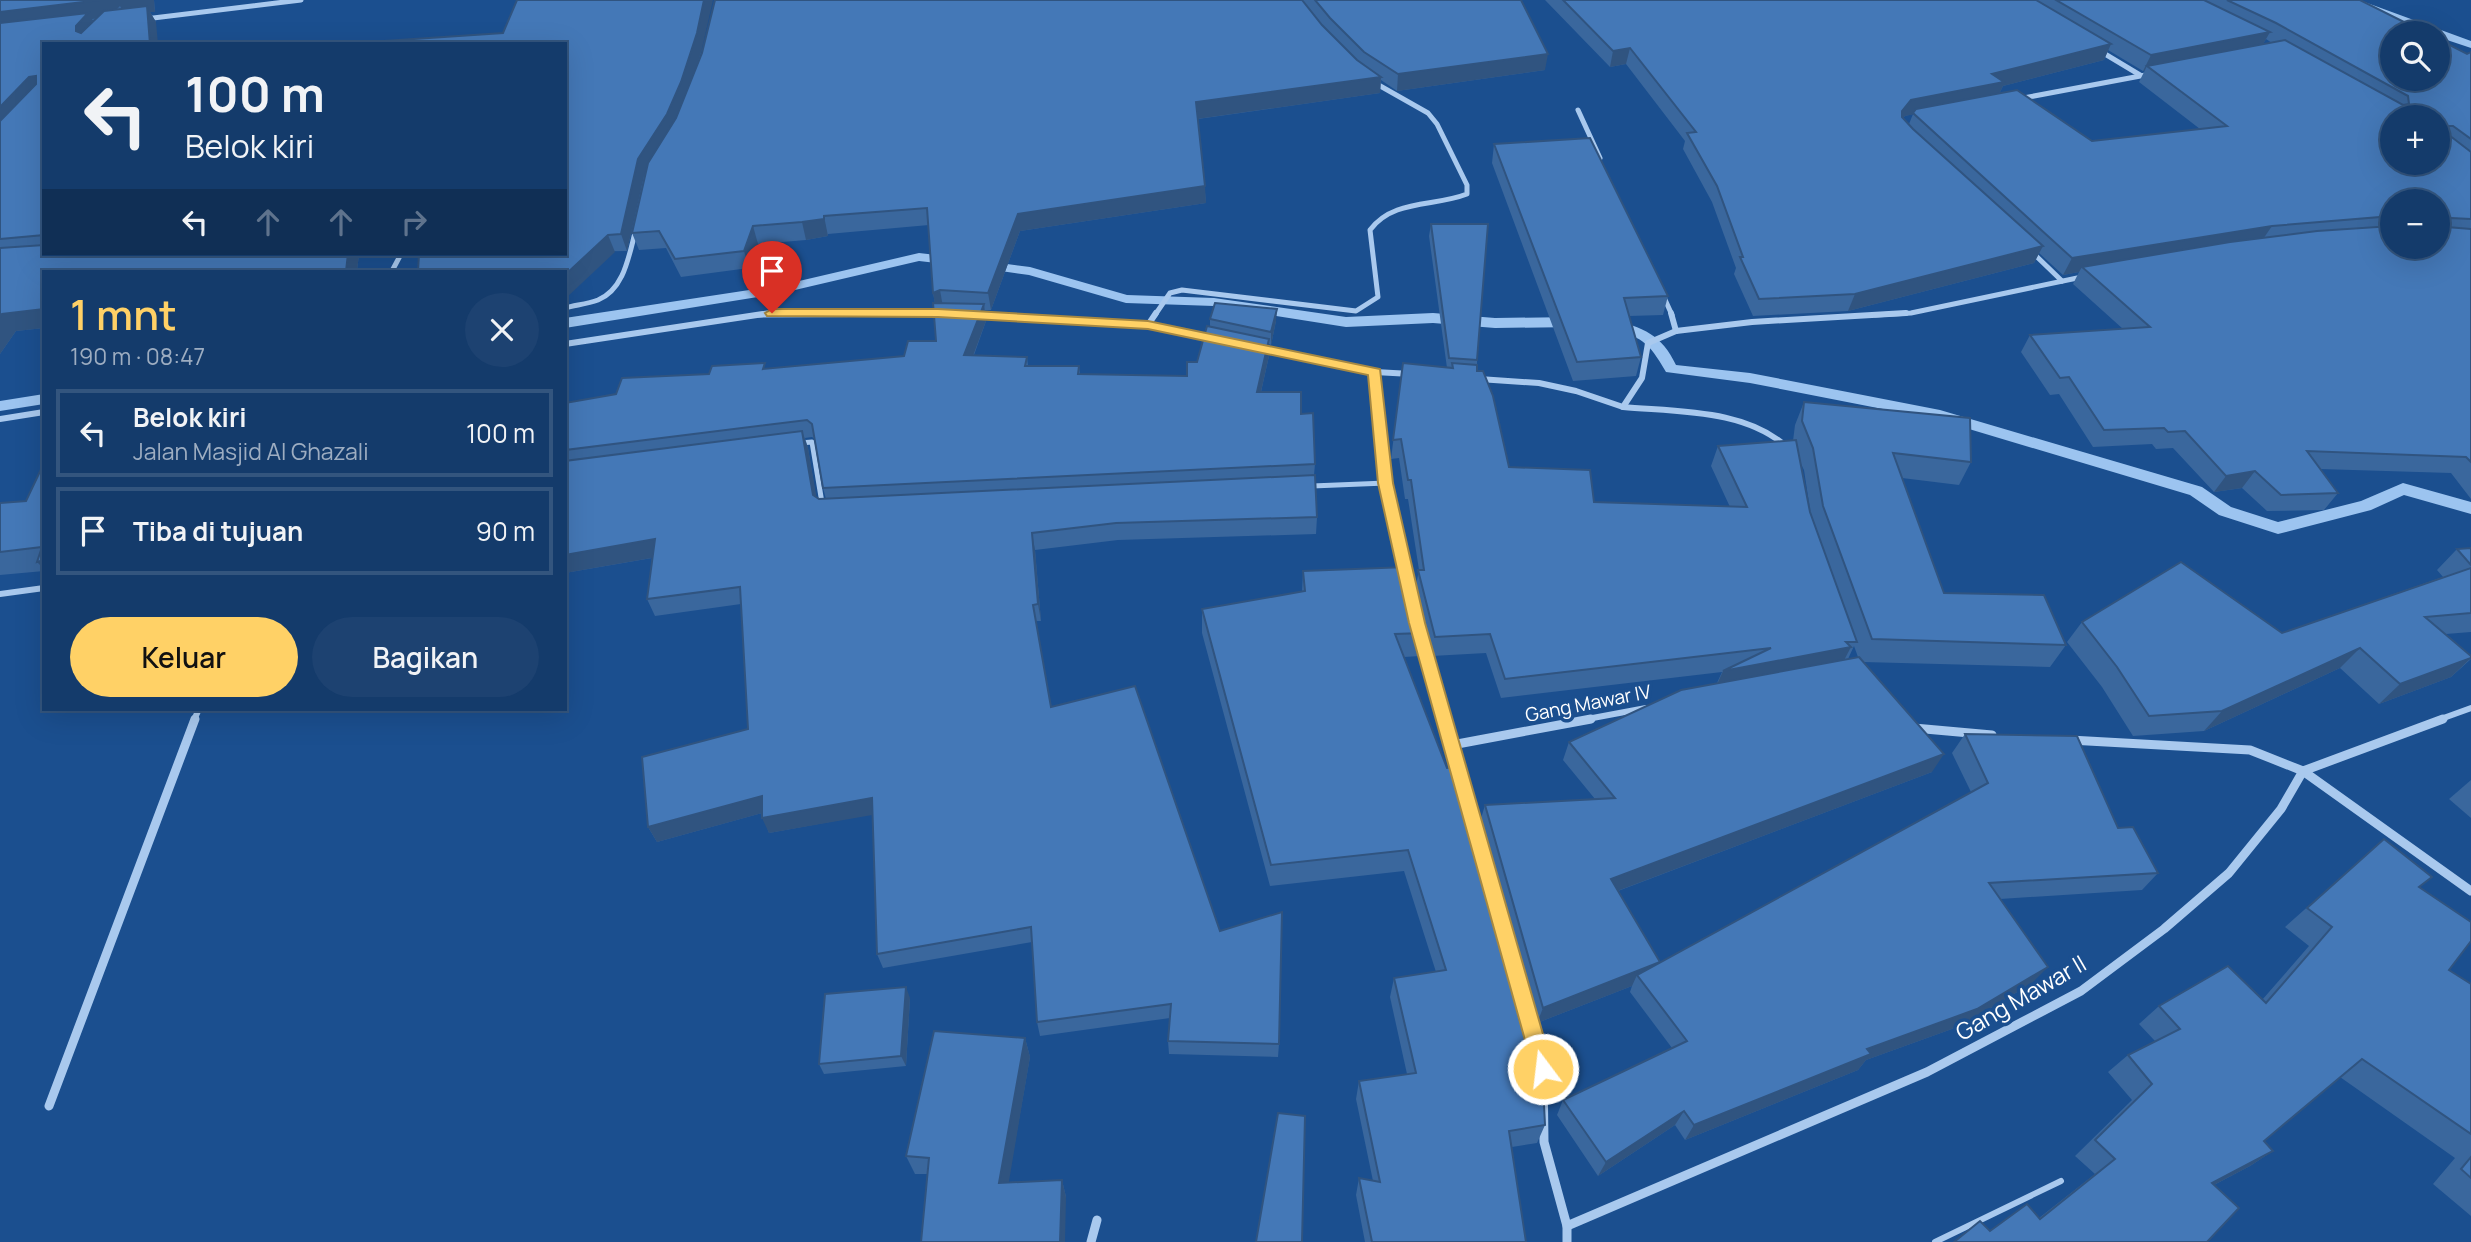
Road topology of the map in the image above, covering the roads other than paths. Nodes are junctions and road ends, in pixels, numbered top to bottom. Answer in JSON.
{"nodes":[{"id":1,"x":301,"y":0,"type":"edge"},
{"id":2,"x":138,"y":20,"type":"edge"},
{"id":3,"x":2095,"y":48,"type":"edge"},
{"id":4,"x":2154,"y":73,"type":"edge"},
{"id":5,"x":2141,"y":76,"type":"junction"},
{"id":6,"x":1367,"y":77,"type":"edge"},
{"id":7,"x":2015,"y":100,"type":"edge"},
{"id":8,"x":1578,"y":110,"type":"dead end"},
{"id":9,"x":1601,"y":161,"type":"edge"},
{"id":10,"x":637,"y":225,"type":"edge"},
{"id":11,"x":2024,"y":245,"type":"edge"},
{"id":12,"x":2088,"y":276,"type":"edge"},
{"id":13,"x":2062,"y":281,"type":"junction"},
{"id":14,"x":1661,"y":290,"type":"edge"},
{"id":15,"x":567,"y":308,"type":"edge"},
{"id":16,"x":951,"y":314,"type":"edge"},
{"id":17,"x":964,"y":315,"type":"edge"},
{"id":18,"x":1148,"y":325,"type":"junction"},
{"id":19,"x":1676,"y":331,"type":"junction"},
{"id":20,"x":1223,"y":340,"type":"edge"},
{"id":21,"x":567,"y":344,"type":"edge"},
{"id":22,"x":1248,"y":345,"type":"edge"},
{"id":23,"x":1375,"y":372,"type":"junction"},
{"id":24,"x":1416,"y":374,"type":"edge"},
{"id":25,"x":1471,"y":378,"type":"edge"},
{"id":26,"x":1623,"y":407,"type":"junction"},
{"id":27,"x":42,"y":412,"type":"edge"},
{"id":28,"x":0,"y":419,"type":"edge"},
{"id":29,"x":798,"y":444,"type":"edge"},
{"id":30,"x":1794,"y":455,"type":"edge"},
{"id":31,"x":1385,"y":483,"type":"junction"},
{"id":32,"x":1303,"y":487,"type":"edge"},
{"id":33,"x":824,"y":511,"type":"edge"},
{"id":34,"x":1408,"y":585,"type":"edge"},
{"id":35,"x":42,"y":589,"type":"edge"},
{"id":36,"x":0,"y":594,"type":"edge"},
{"id":37,"x":1417,"y":623,"type":"edge"},
{"id":38,"x":1653,"y":707,"type":"edge"},
{"id":39,"x":2471,"y":708,"type":"edge"},
{"id":40,"x":198,"y":711,"type":"edge"},
{"id":41,"x":1905,"y":723,"type":"edge"},
{"id":42,"x":1996,"y":735,"type":"edge"},
{"id":43,"x":2061,"y":739,"type":"edge"},
{"id":44,"x":1452,"y":745,"type":"junction"},
{"id":45,"x":2303,"y":771,"type":"junction"},
{"id":46,"x":1474,"y":821,"type":"edge"},
{"id":47,"x":2471,"y":891,"type":"edge"},
{"id":48,"x":1525,"y":1004,"type":"edge"},
{"id":49,"x":48,"y":1106,"type":"dead end"},
{"id":50,"x":2061,"y":1181,"type":"dead end"},
{"id":51,"x":1097,"y":1220,"type":"dead end"},
{"id":52,"x":1567,"y":1226,"type":"junction"},
{"id":53,"x":1091,"y":1242,"type":"edge"},
{"id":54,"x":1567,"y":1242,"type":"edge"},
{"id":55,"x":1935,"y":1242,"type":"edge"}],
"edges":[{"from":1,"to":2,"type":"street"},
{"from":3,"to":5,"type":"street"},
{"from":4,"to":5,"type":"street"},
{"from":5,"to":7,"type":"street"},
{"from":6,"to":18,"type":"street"},
{"from":8,"to":9,"type":"street"},
{"from":10,"to":15,"type":"street"},
{"from":11,"to":13,"type":"street"},
{"from":12,"to":13,"type":"street"},
{"from":13,"to":19,"type":"street"},
{"from":14,"to":19,"type":"street"},
{"from":16,"to":21,"type":"street"},
{"from":17,"to":18,"type":"street"},
{"from":18,"to":20,"type":"street"},
{"from":19,"to":26,"type":"street"},
{"from":22,"to":23,"type":"street"},
{"from":23,"to":24,"type":"street"},
{"from":23,"to":31,"type":"street"},
{"from":25,"to":26,"type":"street"},
{"from":26,"to":30,"type":"street"},
{"from":27,"to":28,"type":"street"},
{"from":29,"to":33,"type":"lane"},
{"from":31,"to":32,"type":"lane"},
{"from":31,"to":34,"type":"street"},
{"from":35,"to":36,"type":"street"},
{"from":37,"to":44,"type":"street"},
{"from":38,"to":44,"type":"street","name":"Gang Mawar IV"},
{"from":39,"to":45,"type":"street"},
{"from":40,"to":49,"type":"street"},
{"from":41,"to":42,"type":"street"},
{"from":43,"to":45,"type":"street"},
{"from":44,"to":46,"type":"street"},
{"from":45,"to":47,"type":"street"},
{"from":45,"to":52,"type":"street","name":"Gang Mawar II"},
{"from":48,"to":52,"type":"street"},
{"from":50,"to":55,"type":"lane"},
{"from":51,"to":53,"type":"street"},
{"from":52,"to":54,"type":"street"}]}
